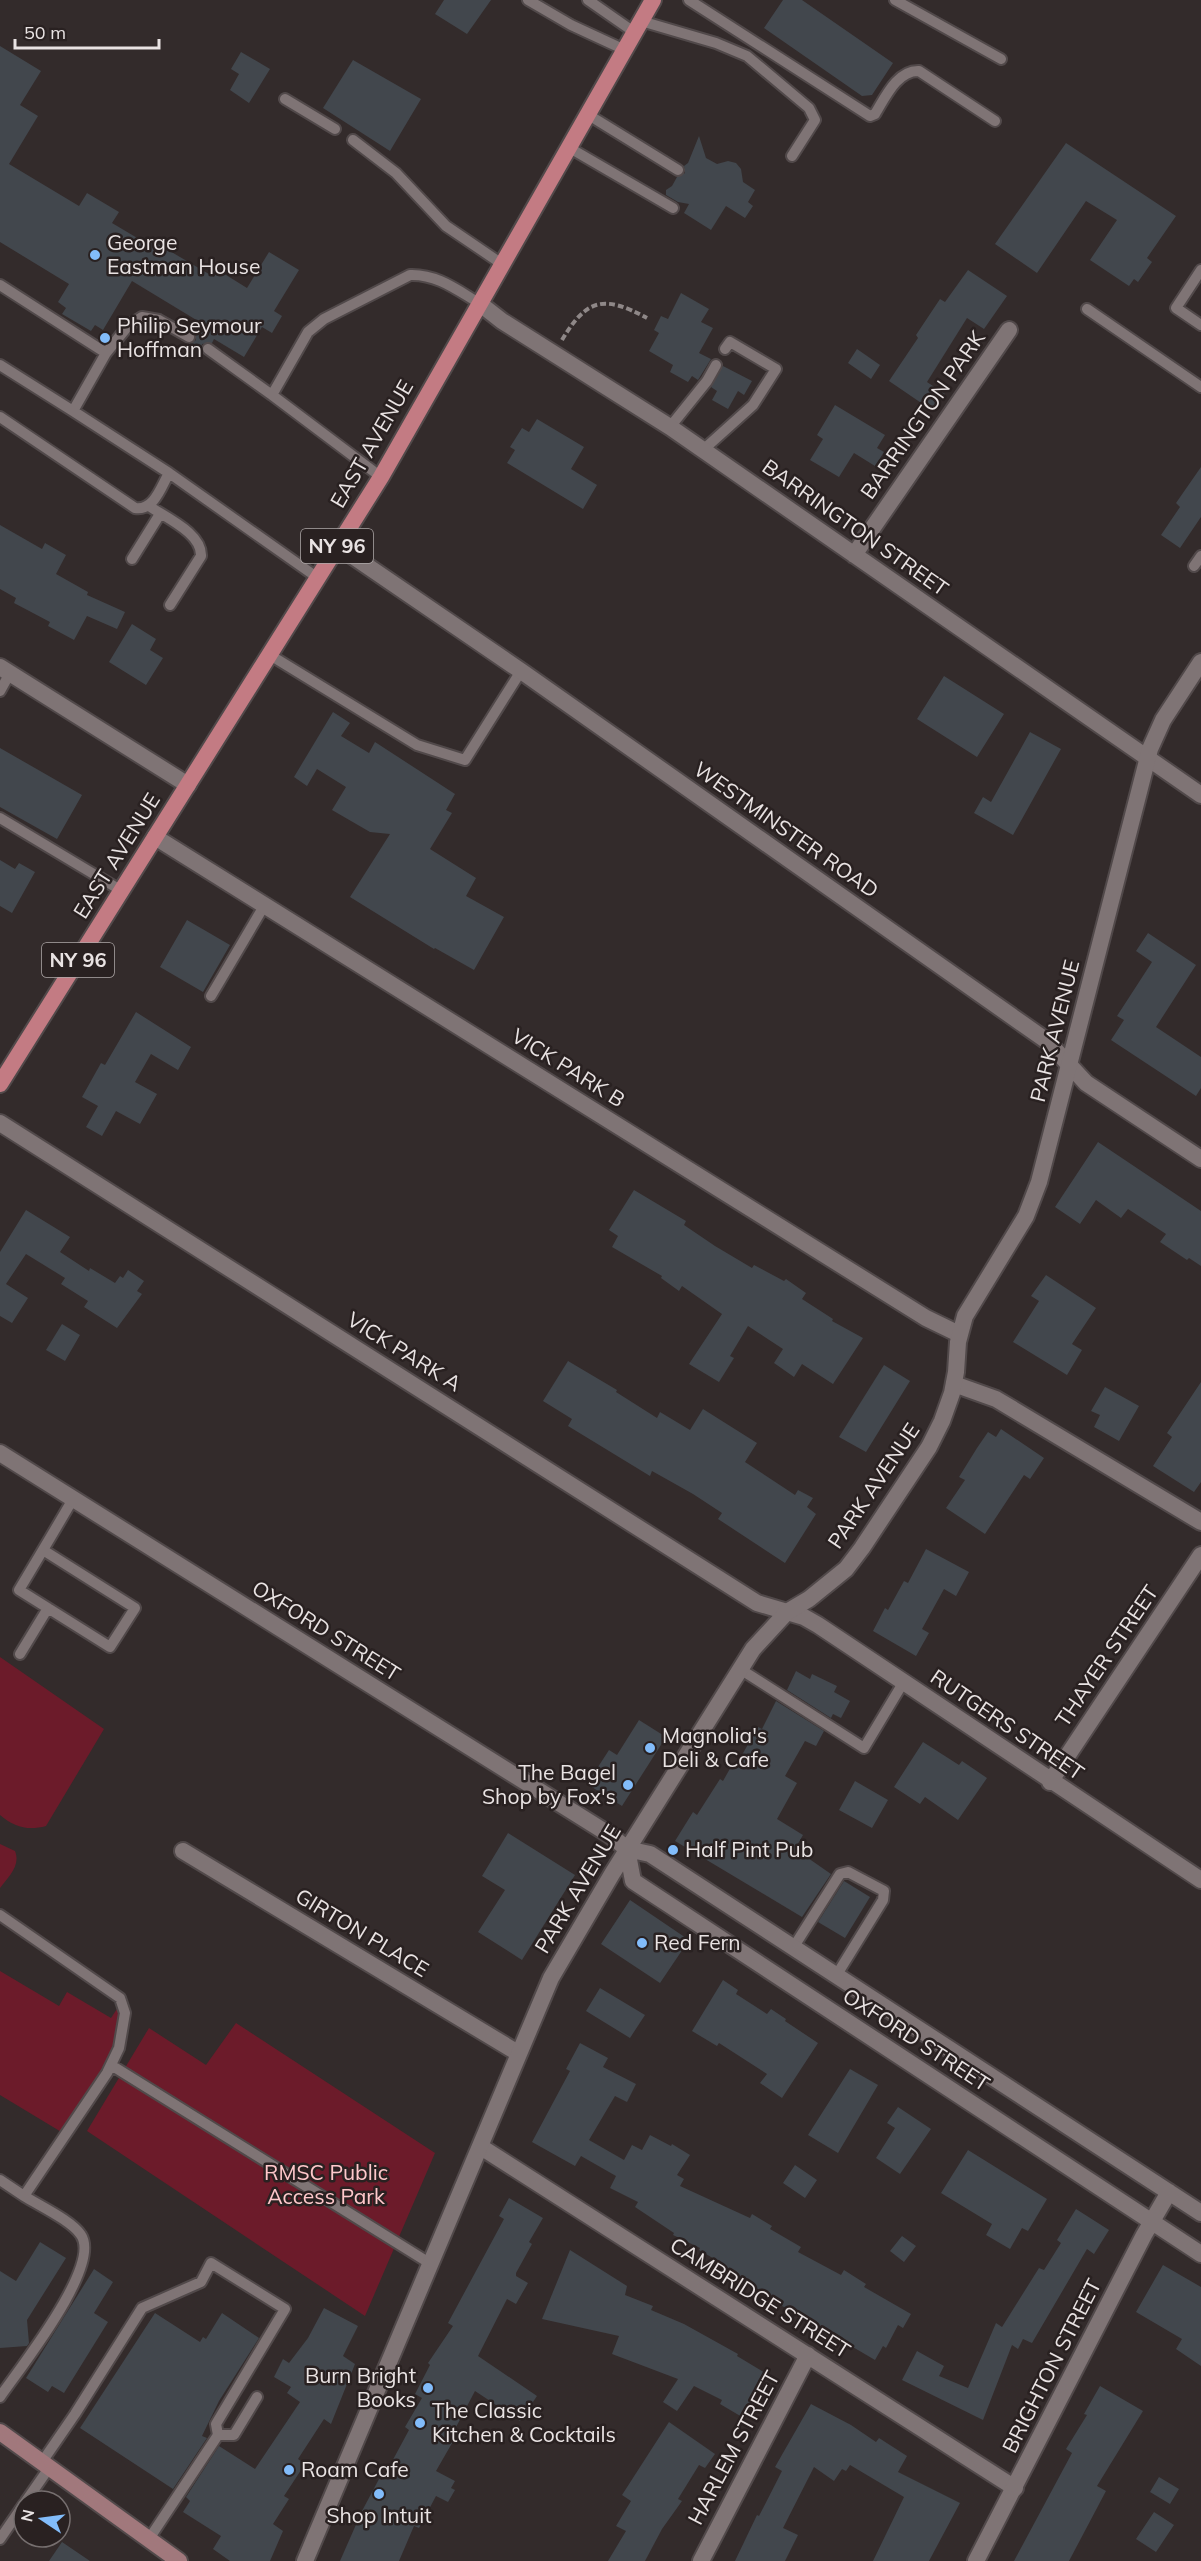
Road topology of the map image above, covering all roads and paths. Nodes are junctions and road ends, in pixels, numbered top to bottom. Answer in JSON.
{"nodes":[{"id":1,"x":528,"y":0,"type":"edge"},
{"id":2,"x":588,"y":0,"type":"edge"},
{"id":3,"x":653,"y":0,"type":"edge"},
{"id":4,"x":689,"y":0,"type":"edge"},
{"id":5,"x":895,"y":0,"type":"edge"},
{"id":6,"x":637,"y":27,"type":"junction"},
{"id":7,"x":625,"y":50,"type":"junction"},
{"id":8,"x":1001,"y":59,"type":"dead end"},
{"id":9,"x":285,"y":99,"type":"dead end"},
{"id":10,"x":587,"y":114,"type":"junction"},
{"id":11,"x":995,"y":121,"type":"dead end"},
{"id":12,"x":335,"y":129,"type":"dead end"},
{"id":13,"x":353,"y":140,"type":"dead end"},
{"id":14,"x":568,"y":147,"type":"junction"},
{"id":15,"x":792,"y":156,"type":"dead end"},
{"id":16,"x":678,"y":170,"type":"dead end"},
{"id":17,"x":673,"y":208,"type":"dead end"},
{"id":18,"x":502,"y":264,"type":"junction"},
{"id":19,"x":1201,"y":270,"type":"edge"},
{"id":20,"x":0,"y":285,"type":"edge"},
{"id":21,"x":479,"y":303,"type":"junction"},
{"id":22,"x":1087,"y":309,"type":"dead end"},
{"id":23,"x":647,"y":318,"type":"dead end"},
{"id":24,"x":1201,"y":325,"type":"edge"},
{"id":25,"x":1009,"y":330,"type":"dead end"},
{"id":26,"x":189,"y":337,"type":"dead end"},
{"id":27,"x":208,"y":350,"type":"dead end"},
{"id":28,"x":725,"y":350,"type":"dead end"},
{"id":29,"x":106,"y":353,"type":"junction"},
{"id":30,"x":554,"y":354,"type":"junction"},
{"id":31,"x":0,"y":365,"type":"edge"},
{"id":32,"x":716,"y":365,"type":"dead end"},
{"id":33,"x":1201,"y":387,"type":"edge"},
{"id":34,"x":272,"y":395,"type":"junction"},
{"id":35,"x":73,"y":411,"type":"junction"},
{"id":36,"x":0,"y":417,"type":"edge"},
{"id":37,"x":670,"y":427,"type":"junction"},
{"id":38,"x":704,"y":450,"type":"junction"},
{"id":39,"x":169,"y":473,"type":"junction"},
{"id":40,"x":381,"y":477,"type":"junction"},
{"id":41,"x":149,"y":506,"type":"junction"},
{"id":42,"x":160,"y":514,"type":"junction"},
{"id":43,"x":338,"y":546,"type":"junction"},
{"id":44,"x":854,"y":555,"type":"junction"},
{"id":45,"x":1201,"y":556,"type":"edge"},
{"id":46,"x":132,"y":559,"type":"dead end"},
{"id":47,"x":1194,"y":566,"type":"dead end"},
{"id":48,"x":318,"y":578,"type":"junction"},
{"id":49,"x":170,"y":605,"type":"dead end"},
{"id":50,"x":270,"y":655,"type":"junction"},
{"id":51,"x":1201,"y":662,"type":"edge"},
{"id":52,"x":5,"y":670,"type":"edge"},
{"id":53,"x":521,"y":671,"type":"junction"},
{"id":54,"x":0,"y":691,"type":"edge"},
{"id":55,"x":1147,"y":758,"type":"junction"},
{"id":56,"x":188,"y":785,"type":"junction"},
{"id":57,"x":1201,"y":795,"type":"edge"},
{"id":58,"x":0,"y":818,"type":"edge"},
{"id":59,"x":155,"y":837,"type":"junction"},
{"id":60,"x":122,"y":891,"type":"junction"},
{"id":61,"x":264,"y":906,"type":"junction"},
{"id":62,"x":211,"y":996,"type":"dead end"},
{"id":63,"x":1070,"y":1065,"type":"junction"},
{"id":64,"x":3,"y":1074,"type":"edge"},
{"id":65,"x":0,"y":1123,"type":"edge"},
{"id":66,"x":1201,"y":1159,"type":"edge"},
{"id":67,"x":959,"y":1334,"type":"junction"},
{"id":68,"x":954,"y":1384,"type":"junction"},
{"id":69,"x":0,"y":1453,"type":"edge"},
{"id":70,"x":73,"y":1499,"type":"junction"},
{"id":71,"x":1201,"y":1522,"type":"edge"},
{"id":72,"x":43,"y":1550,"type":"junction"},
{"id":73,"x":1201,"y":1555,"type":"edge"},
{"id":74,"x":48,"y":1608,"type":"junction"},
{"id":75,"x":787,"y":1612,"type":"junction"},
{"id":76,"x":20,"y":1654,"type":"dead end"},
{"id":77,"x":740,"y":1669,"type":"junction"},
{"id":78,"x":903,"y":1683,"type":"junction"},
{"id":79,"x":1050,"y":1782,"type":"junction"},
{"id":80,"x":627,"y":1849,"type":"junction"},
{"id":81,"x":183,"y":1851,"type":"dead end"},
{"id":82,"x":1201,"y":1880,"type":"edge"},
{"id":83,"x":3,"y":1917,"type":"edge"},
{"id":84,"x":793,"y":1948,"type":"junction"},
{"id":85,"x":836,"y":1976,"type":"junction"},
{"id":86,"x":518,"y":2053,"type":"junction"},
{"id":87,"x":111,"y":2065,"type":"junction"},
{"id":88,"x":480,"y":2147,"type":"junction"},
{"id":89,"x":0,"y":2180,"type":"edge"},
{"id":90,"x":1169,"y":2192,"type":"junction"},
{"id":91,"x":24,"y":2196,"type":"junction"},
{"id":92,"x":1201,"y":2213,"type":"edge"},
{"id":93,"x":1152,"y":2222,"type":"junction"},
{"id":94,"x":1201,"y":2254,"type":"edge"},
{"id":95,"x":431,"y":2264,"type":"junction"},
{"id":96,"x":808,"y":2355,"type":"junction"},
{"id":97,"x":0,"y":2397,"type":"edge"},
{"id":98,"x":258,"y":2397,"type":"dead end"},
{"id":99,"x":0,"y":2432,"type":"edge"},
{"id":100,"x":218,"y":2435,"type":"junction"},
{"id":101,"x":46,"y":2465,"type":"junction"},
{"id":102,"x":1015,"y":2488,"type":"junction"},
{"id":103,"x":33,"y":2489,"type":"edge"},
{"id":104,"x":12,"y":2522,"type":"edge"},
{"id":105,"x":0,"y":2539,"type":"edge"},
{"id":106,"x":149,"y":2539,"type":"junction"},
{"id":107,"x":179,"y":2561,"type":"edge"},
{"id":108,"x":305,"y":2561,"type":"edge"},
{"id":109,"x":701,"y":2561,"type":"edge"},
{"id":110,"x":976,"y":2561,"type":"edge"}],
"edges":[{"from":1,"to":7,"type":"lane"},
{"from":2,"to":6,"type":"lane"},
{"from":3,"to":6,"type":"main road","name":"EAST AVENUE","number":"NY 96"},
{"from":4,"to":11,"type":"lane"},
{"from":5,"to":8,"type":"lane"},
{"from":6,"to":7,"type":"main road","name":"EAST AVENUE","number":"NY 96"},
{"from":6,"to":15,"type":"lane"},
{"from":7,"to":10,"type":"main road","name":"EAST AVENUE","number":"NY 96"},
{"from":9,"to":12,"type":"lane"},
{"from":10,"to":14,"type":"main road","name":"EAST AVENUE","number":"NY 96"},
{"from":10,"to":16,"type":"lane"},
{"from":13,"to":18,"type":"lane"},
{"from":14,"to":17,"type":"lane"},
{"from":14,"to":18,"type":"main road","name":"EAST AVENUE","number":"NY 96"},
{"from":18,"to":21,"type":"main road","name":"EAST AVENUE","number":"NY 96"},
{"from":19,"to":24,"type":"lane"},
{"from":20,"to":29,"type":"lane"},
{"from":21,"to":30,"type":"street","name":"BARRINGTON STREET"},
{"from":21,"to":34,"type":"lane"},
{"from":21,"to":40,"type":"main road","name":"EAST AVENUE","number":"NY 96"},
{"from":22,"to":33,"type":"lane"},
{"from":23,"to":30,"type":"path"},
{"from":25,"to":44,"type":"street","name":"BARRINGTON PARK"},
{"from":26,"to":29,"type":"lane"},
{"from":27,"to":34,"type":"lane"},
{"from":28,"to":38,"type":"lane"},
{"from":29,"to":35,"type":"lane"},
{"from":30,"to":37,"type":"street","name":"BARRINGTON STREET"},
{"from":31,"to":35,"type":"lane"},
{"from":32,"to":37,"type":"lane"},
{"from":34,"to":40,"type":"lane"},
{"from":35,"to":39,"type":"lane"},
{"from":36,"to":41,"type":"lane"},
{"from":37,"to":38,"type":"street","name":"BARRINGTON STREET"},
{"from":38,"to":44,"type":"street","name":"BARRINGTON STREET"},
{"from":39,"to":41,"type":"lane"},
{"from":39,"to":48,"type":"lane"},
{"from":40,"to":43,"type":"main road","name":"EAST AVENUE","number":"NY 96"},
{"from":41,"to":42,"type":"lane"},
{"from":42,"to":46,"type":"lane"},
{"from":42,"to":49,"type":"lane"},
{"from":43,"to":48,"type":"main road","name":"EAST AVENUE","number":"NY 96"},
{"from":43,"to":53,"type":"street","name":"WESTMINSTER ROAD"},
{"from":44,"to":55,"type":"street","name":"BARRINGTON STREET"},
{"from":45,"to":47,"type":"lane"},
{"from":48,"to":50,"type":"main road","name":"EAST AVENUE","number":"NY 96"},
{"from":50,"to":53,"type":"lane"},
{"from":50,"to":56,"type":"main road","name":"EAST AVENUE","number":"NY 96"},
{"from":51,"to":55,"type":"street","name":"PARK AVENUE"},
{"from":52,"to":54,"type":"lane"},
{"from":52,"to":56,"type":"street"},
{"from":53,"to":63,"type":"street","name":"WESTMINSTER ROAD"},
{"from":55,"to":57,"type":"street","name":"BARRINGTON STREET"},
{"from":55,"to":63,"type":"street","name":"PARK AVENUE"},
{"from":56,"to":59,"type":"main road","name":"EAST AVENUE","number":"NY 96"},
{"from":58,"to":60,"type":"lane"},
{"from":59,"to":60,"type":"main road","name":"EAST AVENUE","number":"NY 96"},
{"from":59,"to":61,"type":"street","name":"VICK PARK B"},
{"from":60,"to":64,"type":"main road","name":"EAST AVENUE","number":"NY 96"},
{"from":61,"to":62,"type":"lane"},
{"from":61,"to":67,"type":"street","name":"VICK PARK B"},
{"from":63,"to":66,"type":"street","name":"WESTMINSTER ROAD"},
{"from":63,"to":67,"type":"street","name":"PARK AVENUE"},
{"from":65,"to":75,"type":"street","name":"VICK PARK A"},
{"from":67,"to":68,"type":"street","name":"PARK AVENUE"},
{"from":68,"to":71,"type":"street"},
{"from":68,"to":75,"type":"street","name":"PARK AVENUE"},
{"from":69,"to":70,"type":"street","name":"OXFORD STREET"},
{"from":70,"to":72,"type":"lane"},
{"from":70,"to":80,"type":"street","name":"OXFORD STREET"},
{"from":72,"to":74,"type":"lane"},
{"from":72,"to":74,"type":"lane"},
{"from":73,"to":79,"type":"street","name":"THAYER STREET"},
{"from":74,"to":76,"type":"lane"},
{"from":75,"to":77,"type":"street","name":"PARK AVENUE"},
{"from":75,"to":78,"type":"street","name":"RUTGERS STREET"},
{"from":77,"to":78,"type":"lane"},
{"from":77,"to":80,"type":"street","name":"PARK AVENUE"},
{"from":78,"to":79,"type":"street","name":"RUTGERS STREET"},
{"from":79,"to":82,"type":"street","name":"RUTGERS STREET"},
{"from":80,"to":84,"type":"street","name":"OXFORD STREET"},
{"from":80,"to":86,"type":"street","name":"PARK AVENUE"},
{"from":80,"to":93,"type":"street","name":"OXFORD STREET"},
{"from":81,"to":86,"type":"street","name":"GIRTON PLACE"},
{"from":83,"to":87,"type":"lane"},
{"from":84,"to":85,"type":"street","name":"OXFORD STREET"},
{"from":84,"to":85,"type":"lane"},
{"from":85,"to":90,"type":"street","name":"OXFORD STREET"},
{"from":86,"to":88,"type":"street","name":"PARK AVENUE"},
{"from":87,"to":91,"type":"lane"},
{"from":87,"to":95,"type":"lane"},
{"from":88,"to":95,"type":"street","name":"PARK AVENUE"},
{"from":88,"to":96,"type":"street","name":"CAMBRIDGE STREET"},
{"from":89,"to":91,"type":"lane"},
{"from":90,"to":92,"type":"street","name":"OXFORD STREET"},
{"from":90,"to":93,"type":"street","name":"BRIGHTON STREET"},
{"from":91,"to":97,"type":"lane"},
{"from":93,"to":94,"type":"street","name":"OXFORD STREET"},
{"from":93,"to":102,"type":"street","name":"BRIGHTON STREET"},
{"from":95,"to":108,"type":"street","name":"PARK AVENUE"},
{"from":96,"to":102,"type":"street","name":"CAMBRIDGE STREET"},
{"from":96,"to":109,"type":"street","name":"HARLEM STREET"},
{"from":98,"to":100,"type":"lane"},
{"from":99,"to":101,"type":"main road"},
{"from":100,"to":101,"type":"lane"},
{"from":100,"to":106,"type":"lane"},
{"from":101,"to":103,"type":"lane"},
{"from":101,"to":106,"type":"main road"},
{"from":102,"to":110,"type":"street","name":"BRIGHTON STREET"},
{"from":104,"to":105,"type":"lane"},
{"from":106,"to":107,"type":"main road"}]}
